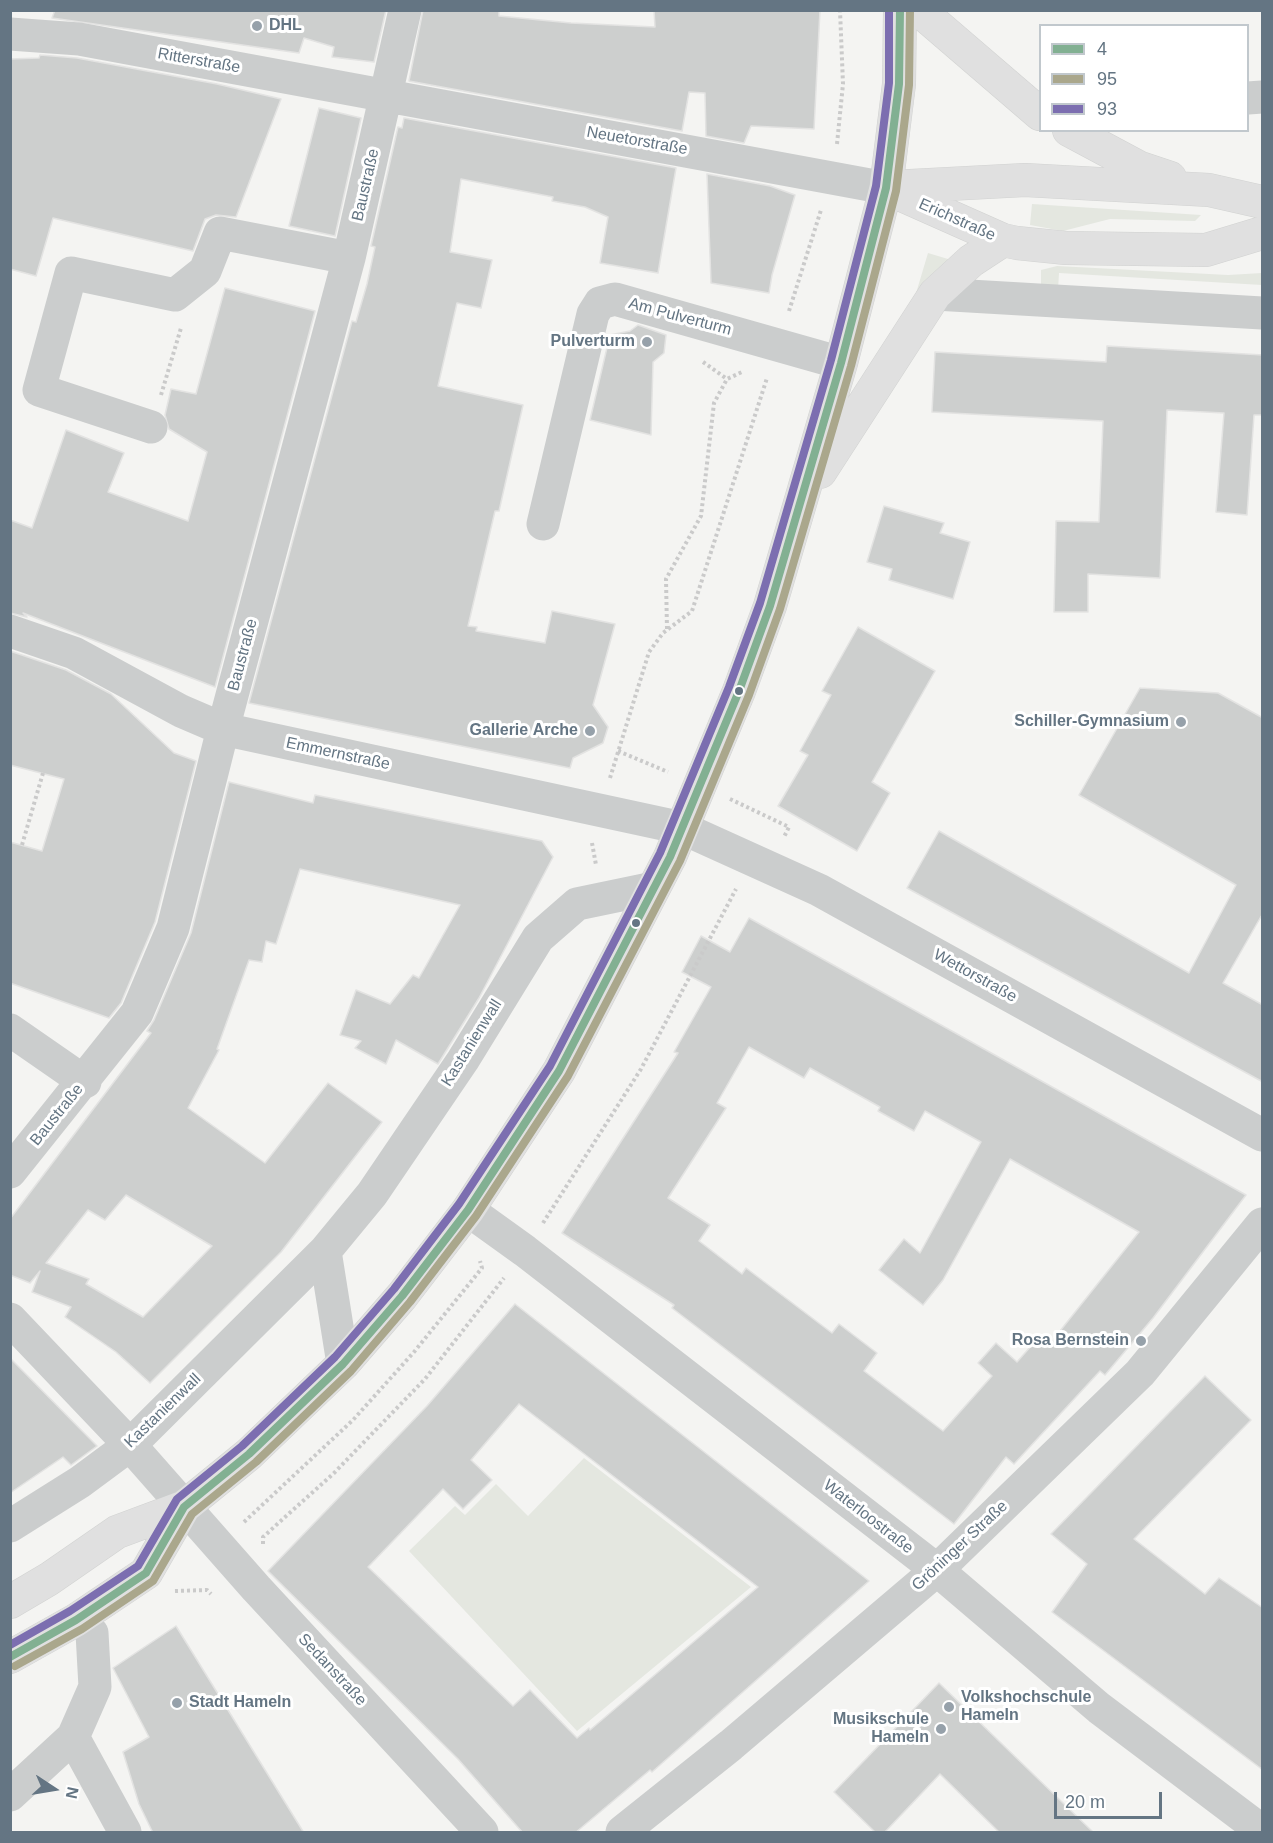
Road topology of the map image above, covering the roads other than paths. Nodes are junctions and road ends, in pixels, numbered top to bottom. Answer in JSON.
{"nodes":[{"id":1,"x":405,"y":10,"type":"edge"},
{"id":2,"x":900,"y":10,"type":"edge"},
{"id":3,"x":919,"y":10,"type":"edge"},
{"id":4,"x":10,"y":34,"type":"edge"},
{"id":5,"x":387,"y":96,"type":"junction"},
{"id":6,"x":1039,"y":112,"type":"edge"},
{"id":7,"x":1092,"y":134,"type":"edge"},
{"id":8,"x":886,"y":188,"type":"junction"},
{"id":9,"x":1209,"y":190,"type":"junction"},
{"id":10,"x":1263,"y":202,"type":"edge"},
{"id":11,"x":1263,"y":233,"type":"edge"},
{"id":12,"x":1003,"y":240,"type":"junction"},
{"id":13,"x":349,"y":258,"type":"junction"},
{"id":14,"x":934,"y":294,"type":"junction"},
{"id":15,"x":1263,"y":313,"type":"edge"},
{"id":16,"x":841,"y":363,"type":"junction"},
{"id":17,"x":151,"y":428,"type":"road end"},
{"id":18,"x":803,"y":499,"type":"junction"},
{"id":19,"x":543,"y":524,"type":"dead end"},
{"id":20,"x":10,"y":631,"type":"edge"},
{"id":21,"x":223,"y":729,"type":"junction"},
{"id":22,"x":682,"y":828,"type":"junction"},
{"id":23,"x":654,"y":888,"type":"junction"},
{"id":24,"x":10,"y":1030,"type":"edge"},
{"id":25,"x":85,"y":1082,"type":"junction"},
{"id":26,"x":1263,"y":1135,"type":"edge"},
{"id":27,"x":10,"y":1172,"type":"edge"},
{"id":28,"x":468,"y":1210,"type":"junction"},
{"id":29,"x":1263,"y":1224,"type":"edge"},
{"id":30,"x":324,"y":1251,"type":"junction"},
{"id":31,"x":10,"y":1319,"type":"edge"},
{"id":32,"x":343,"y":1364,"type":"junction"},
{"id":33,"x":130,"y":1445,"type":"junction"},
{"id":34,"x":184,"y":1507,"type":"junction"},
{"id":35,"x":10,"y":1526,"type":"edge"},
{"id":36,"x":937,"y":1570,"type":"junction"},
{"id":37,"x":10,"y":1602,"type":"edge"},
{"id":38,"x":92,"y":1633,"type":"dead end"},
{"id":39,"x":10,"y":1656,"type":"edge"},
{"id":40,"x":73,"y":1737,"type":"junction"},
{"id":41,"x":10,"y":1795,"type":"edge"},
{"id":42,"x":1263,"y":1832,"type":"edge"},
{"id":43,"x":125,"y":1833,"type":"edge"},
{"id":44,"x":482,"y":1833,"type":"edge"},
{"id":45,"x":622,"y":1833,"type":"edge"}],
"edges":[{"from":1,"to":5,"type":"street","name":"Baustraße"},
{"from":2,"to":8,"type":"main road"},
{"from":3,"to":6,"type":"main road"},
{"from":4,"to":5,"type":"street","name":"Ritterstraße"},
{"from":5,"to":8,"type":"street","name":"Neuetorstraße"},
{"from":5,"to":13,"type":"street","name":"Baustraße"},
{"from":7,"to":9,"type":"main road"},
{"from":8,"to":9,"type":"main road","name":"Erichstraße"},
{"from":8,"to":12,"type":"main road","name":"Erichstraße"},
{"from":8,"to":16,"type":"main road"},
{"from":9,"to":10,"type":"main road","name":"Erichstraße"},
{"from":11,"to":12,"type":"main road","name":"Erichstraße"},
{"from":12,"to":14,"type":"main road"},
{"from":13,"to":17,"type":"street"},
{"from":13,"to":21,"type":"street","name":"Baustraße"},
{"from":14,"to":15,"type":"street"},
{"from":14,"to":18,"type":"main road"},
{"from":16,"to":18,"type":"main road"},
{"from":16,"to":19,"type":"street","name":"Am Pulverturm"},
{"from":18,"to":22,"type":"main road"},
{"from":20,"to":21,"type":"street","name":"Emmernstraße"},
{"from":21,"to":22,"type":"street","name":"Emmernstraße"},
{"from":21,"to":25,"type":"street","name":"Baustraße"},
{"from":22,"to":23,"type":"main road"},
{"from":22,"to":26,"type":"street","name":"Wettorstraße"},
{"from":23,"to":28,"type":"main road"},
{"from":23,"to":30,"type":"street","name":"Kastanienwall"},
{"from":24,"to":25,"type":"street"},
{"from":25,"to":27,"type":"street","name":"Baustraße"},
{"from":28,"to":32,"type":"main road"},
{"from":28,"to":36,"type":"street","name":"Waterloostraße"},
{"from":29,"to":36,"type":"street","name":"Gröninger Straße"},
{"from":30,"to":32,"type":"street"},
{"from":30,"to":33,"type":"street","name":"Kastanienwall"},
{"from":31,"to":33,"type":"street"},
{"from":32,"to":34,"type":"main road"},
{"from":33,"to":34,"type":"street"},
{"from":33,"to":35,"type":"street","name":"Kastanienwall"},
{"from":34,"to":37,"type":"main road"},
{"from":34,"to":39,"type":"main road"},
{"from":34,"to":44,"type":"street","name":"Sedanstraße"},
{"from":36,"to":42,"type":"street","name":"Waterloostraße"},
{"from":36,"to":45,"type":"street","name":"Gröninger Straße"},
{"from":38,"to":40,"type":"street"},
{"from":40,"to":41,"type":"street"},
{"from":40,"to":43,"type":"street"}]}
